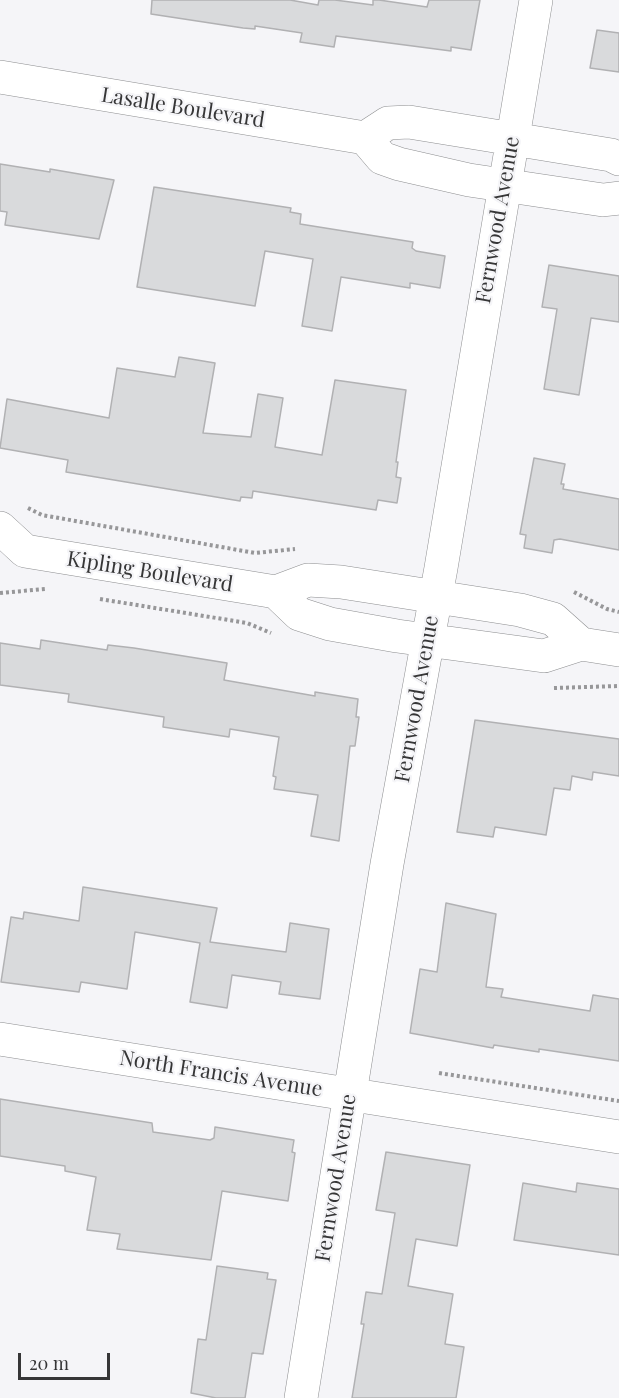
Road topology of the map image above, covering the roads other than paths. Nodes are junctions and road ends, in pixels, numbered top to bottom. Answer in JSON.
{"nodes":[{"id":1,"x":536,"y":0,"type":"edge"},
{"id":2,"x":0,"y":77,"type":"edge"},
{"id":3,"x":365,"y":138,"type":"junction"},
{"id":4,"x":512,"y":139,"type":"junction"},
{"id":5,"x":619,"y":159,"type":"edge"},
{"id":6,"x":504,"y":185,"type":"junction"},
{"id":7,"x":619,"y":198,"type":"edge"},
{"id":8,"x":0,"y":528,"type":"edge"},
{"id":9,"x":12,"y":557,"type":"edge"},
{"id":10,"x":276,"y":592,"type":"junction"},
{"id":11,"x":434,"y":598,"type":"junction"},
{"id":12,"x":428,"y":640,"type":"junction"},
{"id":13,"x":581,"y":644,"type":"junction"},
{"id":14,"x":619,"y":650,"type":"edge"},
{"id":15,"x":0,"y":1039,"type":"edge"},
{"id":16,"x":349,"y":1095,"type":"junction"},
{"id":17,"x":619,"y":1137,"type":"edge"},
{"id":18,"x":301,"y":1398,"type":"edge"}],
"edges":[{"from":1,"to":4,"type":"street","name":"Fernwood Avenue"},
{"from":2,"to":3,"type":"street","name":"Lasalle Boulevard"},
{"from":3,"to":4,"type":"street"},
{"from":3,"to":6,"type":"street"},
{"from":4,"to":5,"type":"street"},
{"from":4,"to":6,"type":"street","name":"Fernwood Avenue"},
{"from":6,"to":7,"type":"street"},
{"from":6,"to":11,"type":"street","name":"Fernwood Avenue"},
{"from":8,"to":9,"type":"street","name":"Kipling Boulevard"},
{"from":9,"to":10,"type":"street","name":"Kipling Boulevard"},
{"from":10,"to":11,"type":"street","name":"Kipling Boulevard"},
{"from":10,"to":12,"type":"street"},
{"from":11,"to":12,"type":"street","name":"Fernwood Avenue"},
{"from":11,"to":13,"type":"street","name":"Kipling Boulevard"},
{"from":12,"to":13,"type":"street"},
{"from":12,"to":16,"type":"street","name":"Fernwood Avenue"},
{"from":13,"to":14,"type":"street"},
{"from":15,"to":16,"type":"street","name":"North Francis Avenue"},
{"from":16,"to":17,"type":"street","name":"North Francis Avenue"},
{"from":16,"to":18,"type":"street","name":"Fernwood Avenue"}]}
